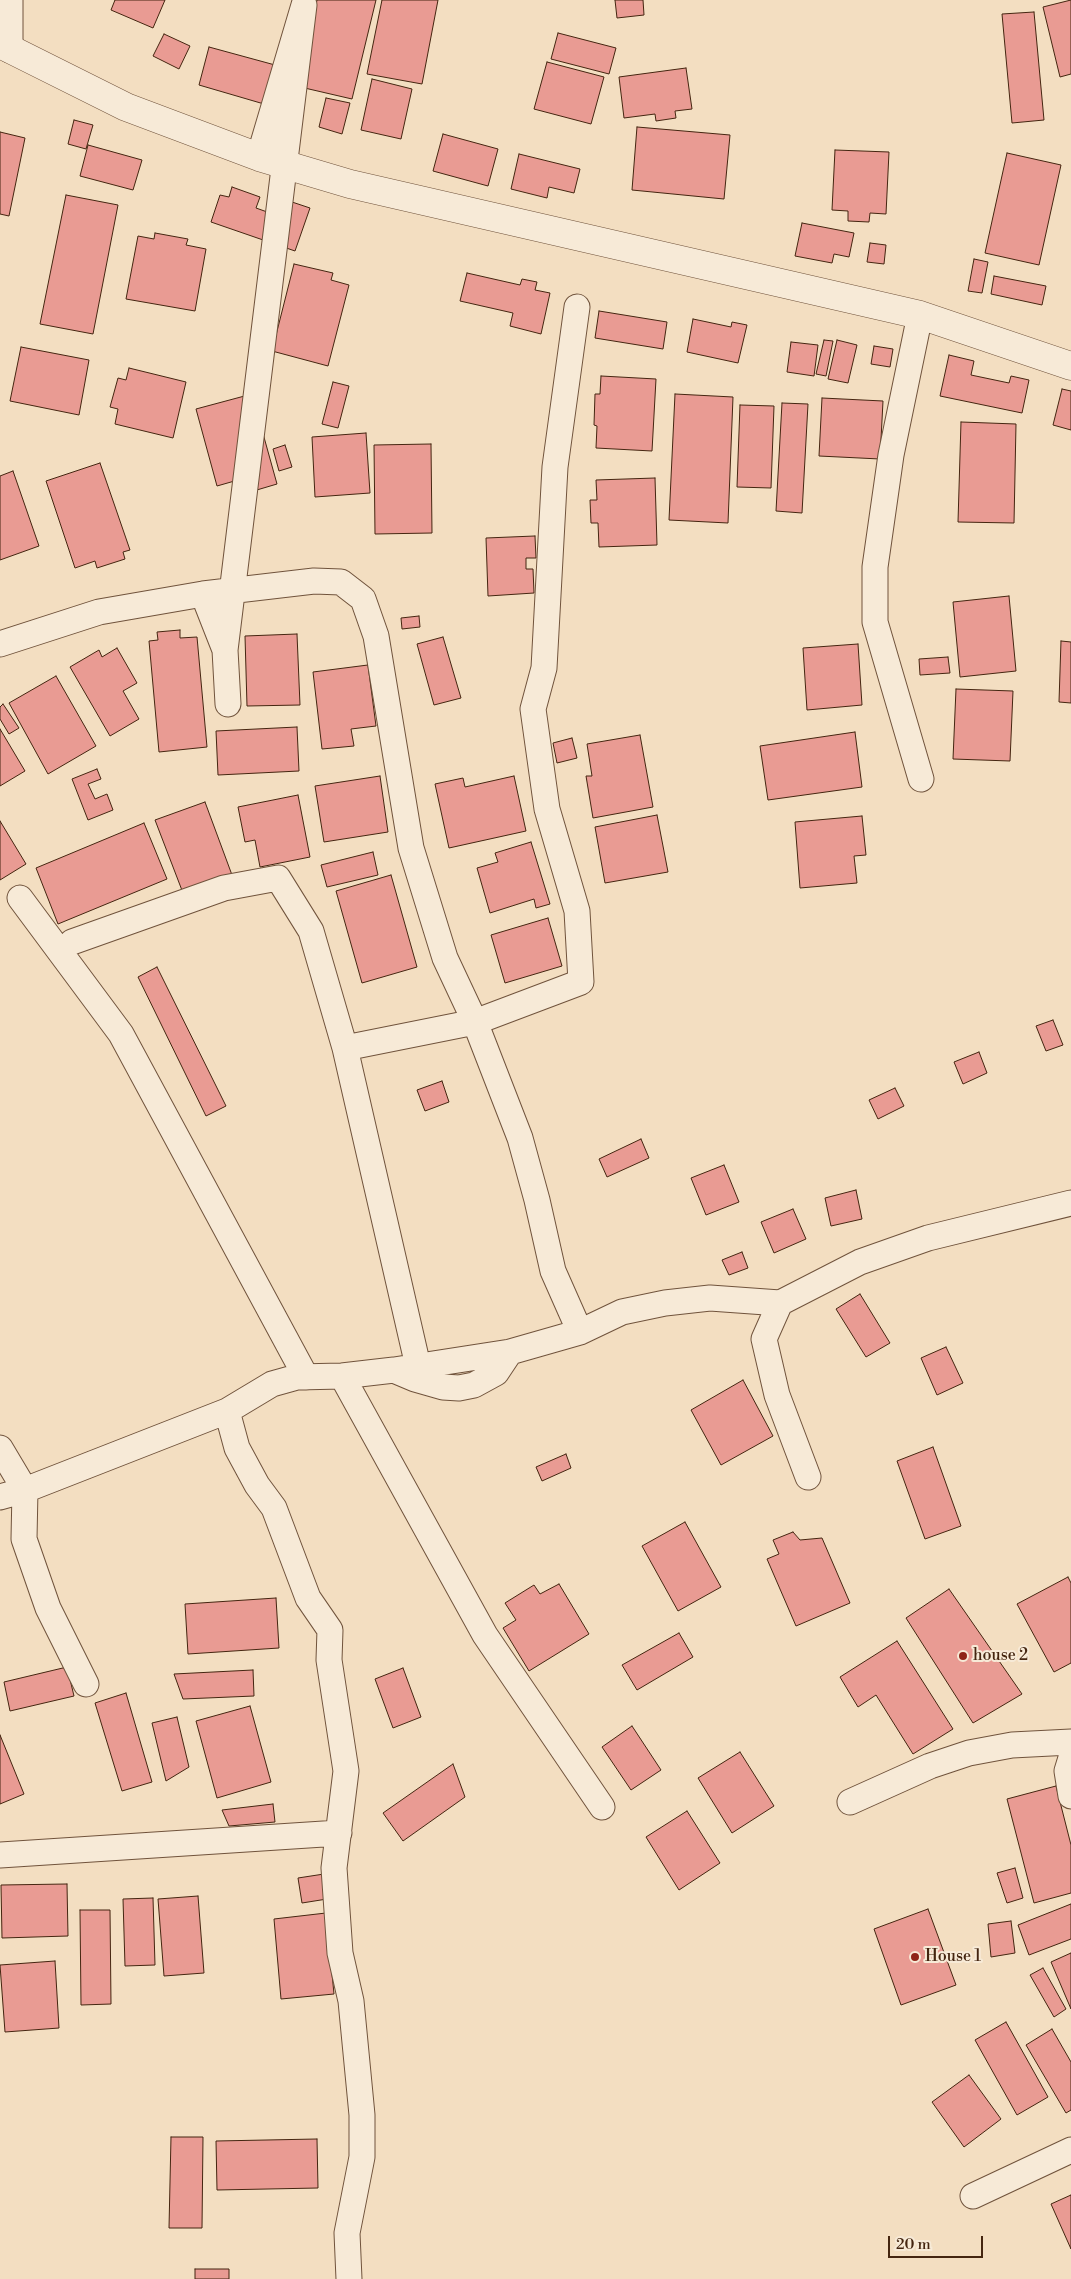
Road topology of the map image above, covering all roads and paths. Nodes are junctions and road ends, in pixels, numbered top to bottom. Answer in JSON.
{"nodes":[{"id":1,"x":10,"y":0,"type":"edge"},
{"id":2,"x":5,"y":47,"type":"edge"},
{"id":3,"x":258,"y":157,"type":"junction"},
{"id":4,"x":577,"y":307,"type":"dead end"},
{"id":5,"x":920,"y":315,"type":"junction"},
{"id":6,"x":1071,"y":366,"type":"edge"},
{"id":7,"x":203,"y":594,"type":"junction"},
{"id":8,"x":0,"y":644,"type":"edge"},
{"id":9,"x":225,"y":650,"type":"junction"},
{"id":10,"x":228,"y":704,"type":"dead end"},
{"id":11,"x":921,"y":779,"type":"dead end"},
{"id":12,"x":20,"y":898,"type":"dead end"},
{"id":13,"x":72,"y":942,"type":"dead end"},
{"id":14,"x":475,"y":1022,"type":"junction"},
{"id":15,"x":345,"y":1048,"type":"junction"},
{"id":16,"x":1071,"y":1203,"type":"edge"},
{"id":17,"x":780,"y":1303,"type":"junction"},
{"id":18,"x":580,"y":1332,"type":"junction"},
{"id":19,"x":406,"y":1368,"type":"junction"},
{"id":20,"x":342,"y":1376,"type":"junction"},
{"id":21,"x":306,"y":1377,"type":"junction"},
{"id":22,"x":227,"y":1411,"type":"junction"},
{"id":23,"x":0,"y":1448,"type":"edge"},
{"id":24,"x":808,"y":1477,"type":"dead end"},
{"id":25,"x":25,"y":1490,"type":"junction"},
{"id":26,"x":0,"y":1497,"type":"edge"},
{"id":27,"x":86,"y":1684,"type":"dead end"},
{"id":28,"x":1071,"y":1742,"type":"edge"},
{"id":29,"x":1071,"y":1758,"type":"edge"},
{"id":30,"x":1071,"y":1796,"type":"edge"},
{"id":31,"x":850,"y":1802,"type":"dead end"},
{"id":32,"x":602,"y":1808,"type":"dead end"},
{"id":33,"x":339,"y":1833,"type":"junction"},
{"id":34,"x":0,"y":1855,"type":"edge"},
{"id":35,"x":1071,"y":2150,"type":"edge"},
{"id":36,"x":973,"y":2196,"type":"dead end"},
{"id":37,"x":349,"y":2279,"type":"edge"}],
"edges":[{"from":1,"to":2,"type":"street"},
{"from":2,"to":3,"type":"street"},
{"from":3,"to":5,"type":"street"},
{"from":3,"to":9,"type":"street"},
{"from":4,"to":14,"type":"street"},
{"from":5,"to":6,"type":"street"},
{"from":5,"to":11,"type":"street"},
{"from":7,"to":8,"type":"street"},
{"from":7,"to":9,"type":"street"},
{"from":7,"to":14,"type":"street"},
{"from":9,"to":10,"type":"street"},
{"from":12,"to":21,"type":"street"},
{"from":13,"to":15,"type":"street"},
{"from":14,"to":15,"type":"street"},
{"from":14,"to":18,"type":"street"},
{"from":15,"to":19,"type":"street"},
{"from":16,"to":17,"type":"street"},
{"from":17,"to":18,"type":"street"},
{"from":17,"to":24,"type":"street"},
{"from":18,"to":19,"type":"street"},
{"from":19,"to":20,"type":"street"},
{"from":20,"to":21,"type":"street"},
{"from":20,"to":32,"type":"street"},
{"from":21,"to":22,"type":"street"},
{"from":22,"to":25,"type":"street"},
{"from":22,"to":33,"type":"street"},
{"from":23,"to":25,"type":"street"},
{"from":25,"to":26,"type":"street"},
{"from":25,"to":27,"type":"street"},
{"from":28,"to":31,"type":"street"},
{"from":29,"to":30,"type":"street"},
{"from":33,"to":34,"type":"street"},
{"from":33,"to":37,"type":"street"},
{"from":35,"to":36,"type":"street"}]}
